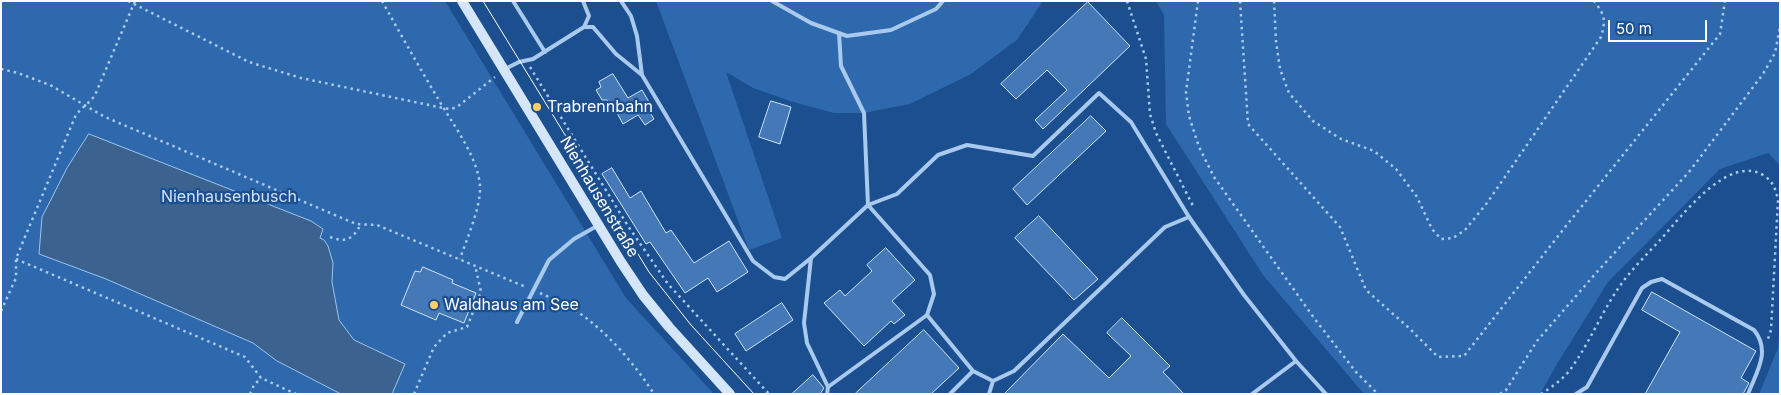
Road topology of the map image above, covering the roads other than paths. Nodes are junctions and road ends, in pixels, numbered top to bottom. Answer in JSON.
{"nodes":[{"id":1,"x":462,"y":1,"type":"edge"},
{"id":2,"x":513,"y":1,"type":"edge"},
{"id":3,"x":583,"y":1,"type":"edge"},
{"id":4,"x":621,"y":1,"type":"edge"},
{"id":5,"x":772,"y":1,"type":"edge"},
{"id":6,"x":943,"y":1,"type":"edge"},
{"id":7,"x":584,"y":27,"type":"junction"},
{"id":8,"x":839,"y":33,"type":"junction"},
{"id":9,"x":545,"y":52,"type":"junction"},
{"id":10,"x":504,"y":70,"type":"junction"},
{"id":11,"x":642,"y":75,"type":"junction"},
{"id":12,"x":868,"y":205,"type":"junction"},
{"id":13,"x":1189,"y":217,"type":"junction"},
{"id":14,"x":599,"y":225,"type":"junction"},
{"id":15,"x":811,"y":258,"type":"junction"},
{"id":16,"x":927,"y":314,"type":"junction"},
{"id":17,"x":517,"y":322,"type":"dead end"},
{"id":18,"x":1296,"y":361,"type":"junction"},
{"id":19,"x":973,"y":371,"type":"junction"},
{"id":20,"x":993,"y":381,"type":"junction"},
{"id":21,"x":828,"y":387,"type":"junction"},
{"id":22,"x":730,"y":394,"type":"edge"},
{"id":23,"x":827,"y":394,"type":"edge"},
{"id":24,"x":950,"y":394,"type":"edge"},
{"id":25,"x":989,"y":394,"type":"edge"},
{"id":26,"x":1252,"y":394,"type":"edge"},
{"id":27,"x":1326,"y":394,"type":"edge"},
{"id":28,"x":1576,"y":394,"type":"edge"},
{"id":29,"x":1748,"y":394,"type":"edge"}],
"edges":[{"from":1,"to":10,"type":"main road","name":"Nienhausenstraße"},
{"from":2,"to":9,"type":"lane"},
{"from":3,"to":7,"type":"lane"},
{"from":4,"to":11,"type":"lane"},
{"from":5,"to":8,"type":"lane"},
{"from":6,"to":8,"type":"lane"},
{"from":7,"to":9,"type":"lane"},
{"from":7,"to":11,"type":"lane"},
{"from":8,"to":12,"type":"lane"},
{"from":9,"to":10,"type":"lane"},
{"from":10,"to":14,"type":"main road","name":"Nienhausenstraße"},
{"from":11,"to":15,"type":"lane"},
{"from":12,"to":13,"type":"lane"},
{"from":12,"to":15,"type":"lane"},
{"from":12,"to":16,"type":"lane"},
{"from":13,"to":18,"type":"lane"},
{"from":13,"to":20,"type":"lane"},
{"from":14,"to":17,"type":"lane"},
{"from":14,"to":22,"type":"main road","name":"Nienhausenstraße"},
{"from":15,"to":21,"type":"lane"},
{"from":16,"to":19,"type":"lane"},
{"from":16,"to":21,"type":"lane"},
{"from":18,"to":26,"type":"lane"},
{"from":18,"to":27,"type":"lane"},
{"from":19,"to":20,"type":"lane"},
{"from":19,"to":24,"type":"lane"},
{"from":20,"to":25,"type":"lane"},
{"from":21,"to":23,"type":"lane"},
{"from":28,"to":29,"type":"lane"}]}
